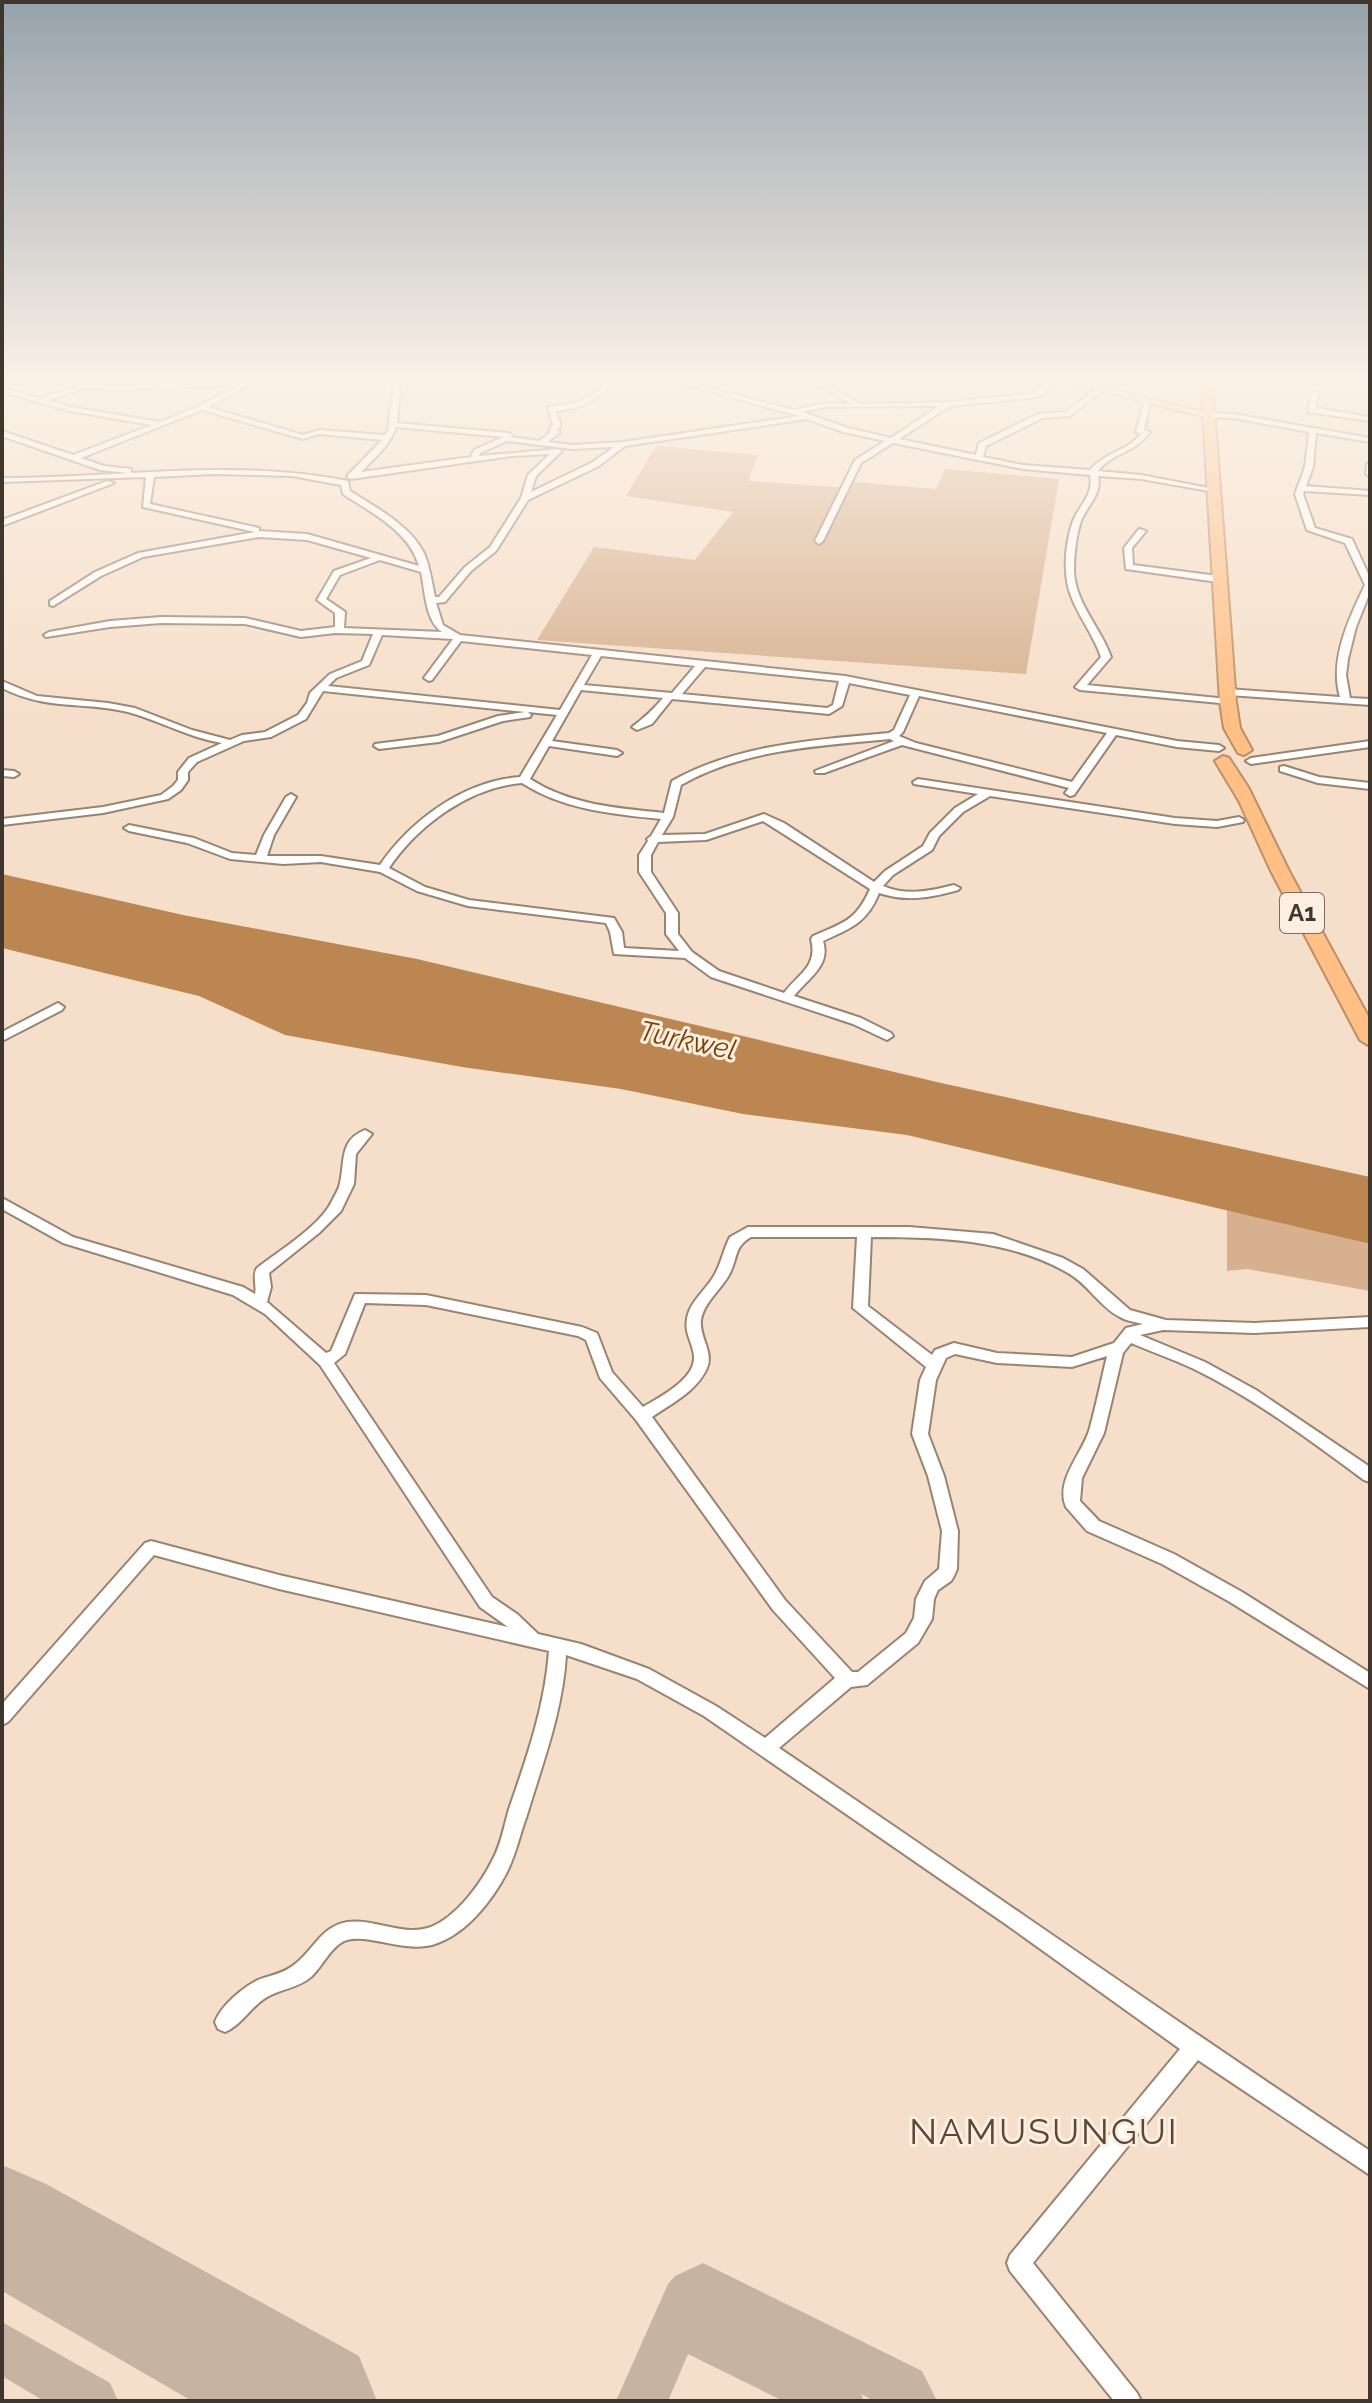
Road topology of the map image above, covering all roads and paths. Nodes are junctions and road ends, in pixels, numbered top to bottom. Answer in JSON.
{"nodes":[{"id":1,"x":86,"y":492,"type":"edge"},
{"id":2,"x":148,"y":492,"type":"edge"},
{"id":3,"x":346,"y":492,"type":"edge"},
{"id":4,"x":527,"y":492,"type":"edge"},
{"id":5,"x":537,"y":492,"type":"edge"},
{"id":6,"x":843,"y":492,"type":"edge"},
{"id":7,"x":1096,"y":492,"type":"edge"},
{"id":8,"x":1215,"y":492,"type":"edge"},
{"id":9,"x":1300,"y":492,"type":"edge"},
{"id":10,"x":525,"y":498,"type":"junction"},
{"id":11,"x":2,"y":523,"type":"edge"},
{"id":12,"x":1142,"y":531,"type":"dead end"},
{"id":13,"x":268,"y":533,"type":"junction"},
{"id":14,"x":819,"y":541,"type":"dead end"},
{"id":15,"x":381,"y":557,"type":"junction"},
{"id":16,"x":1358,"y":561,"type":"junction"},
{"id":17,"x":1370,"y":564,"type":"edge"},
{"id":18,"x":423,"y":566,"type":"junction"},
{"id":19,"x":1218,"y":579,"type":"junction"},
{"id":20,"x":431,"y":600,"type":"junction"},
{"id":21,"x":53,"y":603,"type":"dead end"},
{"id":22,"x":339,"y":630,"type":"junction"},
{"id":23,"x":378,"y":633,"type":"junction"},
{"id":24,"x":49,"y":635,"type":"dead end"},
{"id":25,"x":454,"y":636,"type":"junction"},
{"id":26,"x":598,"y":653,"type":"junction"},
{"id":27,"x":703,"y":663,"type":"junction"},
{"id":28,"x":429,"y":678,"type":"dead end"},
{"id":29,"x":845,"y":679,"type":"junction"},
{"id":30,"x":2,"y":684,"type":"edge"},
{"id":31,"x":579,"y":687,"type":"junction"},
{"id":32,"x":321,"y":688,"type":"junction"},
{"id":33,"x":916,"y":692,"type":"junction"},
{"id":34,"x":672,"y":697,"type":"junction"},
{"id":35,"x":1228,"y":697,"type":"junction"},
{"id":36,"x":1346,"y":702,"type":"junction"},
{"id":37,"x":1370,"y":702,"type":"edge"},
{"id":38,"x":538,"y":711,"type":"junction"},
{"id":39,"x":562,"y":713,"type":"junction"},
{"id":40,"x":637,"y":727,"type":"dead end"},
{"id":41,"x":1232,"y":728,"type":"junction"},
{"id":42,"x":1114,"y":731,"type":"junction"},
{"id":43,"x":895,"y":739,"type":"junction"},
{"id":44,"x":547,"y":743,"type":"junction"},
{"id":45,"x":228,"y":744,"type":"junction"},
{"id":46,"x":1370,"y":744,"type":"edge"},
{"id":47,"x":379,"y":746,"type":"dead end"},
{"id":48,"x":617,"y":753,"type":"dead end"},
{"id":49,"x":1220,"y":754,"type":"junction"},
{"id":50,"x":1248,"y":756,"type":"junction"},
{"id":51,"x":1284,"y":769,"type":"dead end"},
{"id":52,"x":820,"y":771,"type":"dead end"},
{"id":53,"x":524,"y":780,"type":"junction"},
{"id":54,"x":918,"y":782,"type":"dead end"},
{"id":55,"x":1240,"y":783,"type":"junction"},
{"id":56,"x":1075,"y":786,"type":"junction"},
{"id":57,"x":1370,"y":786,"type":"edge"},
{"id":58,"x":990,"y":792,"type":"junction"},
{"id":59,"x":291,"y":797,"type":"dead end"},
{"id":60,"x":1061,"y":804,"type":"junction"},
{"id":61,"x":668,"y":817,"type":"junction"},
{"id":62,"x":1239,"y":820,"type":"dead end"},
{"id":63,"x":2,"y":822,"type":"edge"},
{"id":64,"x":129,"y":828,"type":"dead end"},
{"id":65,"x":652,"y":839,"type":"junction"},
{"id":66,"x":260,"y":860,"type":"junction"},
{"id":67,"x":383,"y":869,"type":"junction"},
{"id":68,"x":876,"y":887,"type":"junction"},
{"id":69,"x":954,"y":888,"type":"dead end"},
{"id":70,"x":688,"y":955,"type":"junction"},
{"id":71,"x":787,"y":998,"type":"junction"},
{"id":72,"x":58,"y":1007,"type":"dead end"},
{"id":73,"x":887,"y":1036,"type":"dead end"},
{"id":74,"x":2,"y":1037,"type":"edge"},
{"id":75,"x":1370,"y":1040,"type":"edge"},
{"id":76,"x":365,"y":1134,"type":"dead end"},
{"id":77,"x":2,"y":1203,"type":"edge"},
{"id":78,"x":864,"y":1231,"type":"junction"},
{"id":79,"x":260,"y":1302,"type":"junction"},
{"id":80,"x":1370,"y":1322,"type":"edge"},
{"id":81,"x":1163,"y":1325,"type":"junction"},
{"id":82,"x":1124,"y":1342,"type":"junction"},
{"id":83,"x":325,"y":1361,"type":"junction"},
{"id":84,"x":934,"y":1365,"type":"junction"},
{"id":85,"x":642,"y":1416,"type":"junction"},
{"id":86,"x":1370,"y":1476,"type":"edge"},
{"id":87,"x":534,"y":1641,"type":"junction"},
{"id":88,"x":558,"y":1646,"type":"junction"},
{"id":89,"x":847,"y":1679,"type":"junction"},
{"id":90,"x":1370,"y":1682,"type":"edge"},
{"id":91,"x":2,"y":1717,"type":"edge"},
{"id":92,"x":765,"y":1749,"type":"junction"},
{"id":93,"x":225,"y":2022,"type":"dead end"},
{"id":94,"x":1196,"y":2046,"type":"junction"},
{"id":95,"x":1370,"y":2164,"type":"edge"},
{"id":96,"x":1129,"y":2401,"type":"edge"}],
"edges":[{"from":1,"to":11,"type":"street"},
{"from":2,"to":13,"type":"street"},
{"from":3,"to":18,"type":"street"},
{"from":4,"to":10,"type":"street"},
{"from":5,"to":10,"type":"street"},
{"from":6,"to":14,"type":"street"},
{"from":7,"to":35,"type":"street"},
{"from":8,"to":19,"type":"highway"},
{"from":9,"to":16,"type":"street"},
{"from":10,"to":20,"type":"street"},
{"from":12,"to":19,"type":"street"},
{"from":13,"to":15,"type":"street"},
{"from":13,"to":21,"type":"street"},
{"from":15,"to":18,"type":"street"},
{"from":15,"to":22,"type":"street"},
{"from":16,"to":17,"type":"street"},
{"from":16,"to":36,"type":"street"},
{"from":18,"to":20,"type":"street"},
{"from":19,"to":35,"type":"highway"},
{"from":20,"to":25,"type":"street"},
{"from":22,"to":23,"type":"street"},
{"from":22,"to":24,"type":"street"},
{"from":23,"to":25,"type":"street"},
{"from":23,"to":32,"type":"street"},
{"from":25,"to":26,"type":"street"},
{"from":25,"to":28,"type":"street"},
{"from":26,"to":27,"type":"street"},
{"from":26,"to":31,"type":"street"},
{"from":27,"to":29,"type":"street"},
{"from":27,"to":34,"type":"street"},
{"from":29,"to":33,"type":"street"},
{"from":29,"to":34,"type":"street"},
{"from":30,"to":45,"type":"street"},
{"from":31,"to":34,"type":"street"},
{"from":31,"to":39,"type":"street"},
{"from":32,"to":38,"type":"street"},
{"from":32,"to":45,"type":"street"},
{"from":33,"to":42,"type":"street"},
{"from":33,"to":43,"type":"street"},
{"from":34,"to":40,"type":"street"},
{"from":35,"to":36,"type":"street"},
{"from":35,"to":41,"type":"highway"},
{"from":36,"to":37,"type":"street"},
{"from":38,"to":39,"type":"street"},
{"from":38,"to":47,"type":"street"},
{"from":39,"to":44,"type":"street"},
{"from":41,"to":49,"type":"highway"},
{"from":41,"to":50,"type":"highway"},
{"from":42,"to":49,"type":"street"},
{"from":42,"to":56,"type":"street"},
{"from":43,"to":52,"type":"street"},
{"from":43,"to":56,"type":"street"},
{"from":43,"to":61,"type":"street"},
{"from":44,"to":48,"type":"street"},
{"from":44,"to":53,"type":"street"},
{"from":45,"to":63,"type":"street"},
{"from":46,"to":50,"type":"street"},
{"from":49,"to":50,"type":"highway"},
{"from":49,"to":55,"type":"highway","number":"A1"},
{"from":50,"to":55,"type":"highway"},
{"from":51,"to":57,"type":"street"},
{"from":53,"to":61,"type":"street"},
{"from":53,"to":67,"type":"street"},
{"from":54,"to":58,"type":"street"},
{"from":55,"to":75,"type":"highway","number":"A1"},
{"from":56,"to":60,"type":"street"},
{"from":58,"to":60,"type":"street"},
{"from":58,"to":68,"type":"street"},
{"from":59,"to":66,"type":"street"},
{"from":60,"to":62,"type":"street"},
{"from":61,"to":65,"type":"street"},
{"from":64,"to":66,"type":"street"},
{"from":65,"to":68,"type":"street"},
{"from":65,"to":70,"type":"street"},
{"from":66,"to":67,"type":"street"},
{"from":67,"to":70,"type":"street"},
{"from":68,"to":69,"type":"street"},
{"from":68,"to":71,"type":"street"},
{"from":70,"to":71,"type":"street"},
{"from":71,"to":73,"type":"street"},
{"from":72,"to":74,"type":"street"},
{"from":76,"to":79,"type":"street"},
{"from":77,"to":79,"type":"street"},
{"from":78,"to":81,"type":"street"},
{"from":78,"to":84,"type":"street"},
{"from":78,"to":85,"type":"street"},
{"from":79,"to":83,"type":"street"},
{"from":80,"to":81,"type":"street"},
{"from":81,"to":82,"type":"street"},
{"from":82,"to":84,"type":"street"},
{"from":82,"to":86,"type":"street"},
{"from":82,"to":90,"type":"street"},
{"from":83,"to":85,"type":"street"},
{"from":83,"to":87,"type":"street"},
{"from":84,"to":89,"type":"street"},
{"from":85,"to":89,"type":"street"},
{"from":87,"to":88,"type":"street"},
{"from":87,"to":91,"type":"street"},
{"from":88,"to":92,"type":"street"},
{"from":88,"to":93,"type":"street"},
{"from":89,"to":92,"type":"street"},
{"from":92,"to":94,"type":"street"},
{"from":94,"to":95,"type":"street"},
{"from":94,"to":96,"type":"street"}]}
